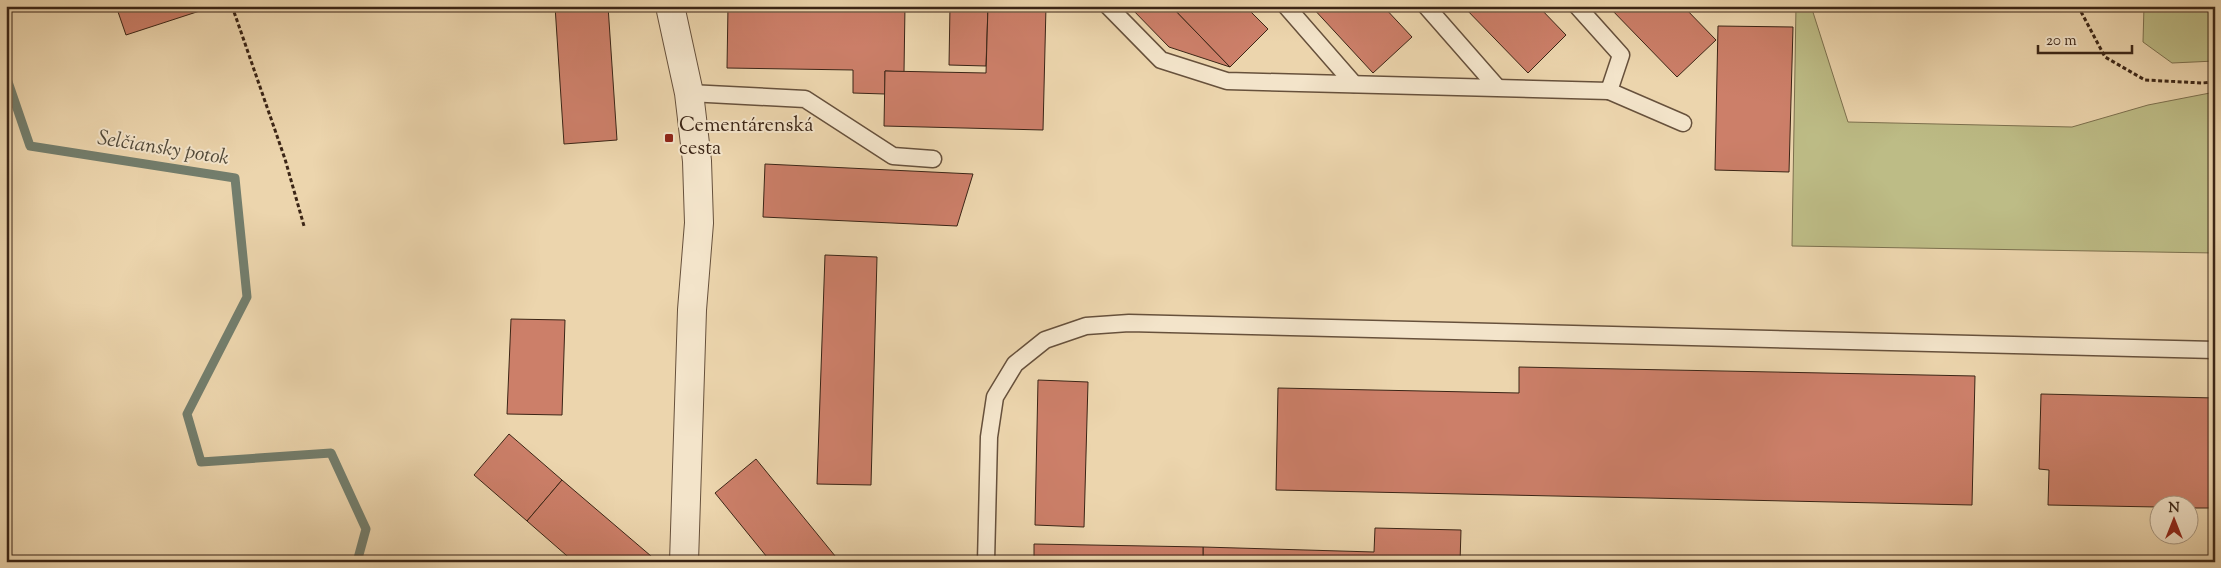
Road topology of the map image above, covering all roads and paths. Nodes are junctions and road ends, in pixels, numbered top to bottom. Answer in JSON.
{"nodes":[{"id":1,"x":232,"y":6,"type":"edge"},
{"id":2,"x":670,"y":6,"type":"edge"},
{"id":3,"x":1108,"y":6,"type":"edge"},
{"id":4,"x":1286,"y":6,"type":"edge"},
{"id":5,"x":1426,"y":6,"type":"edge"},
{"id":6,"x":1577,"y":6,"type":"edge"},
{"id":7,"x":2078,"y":6,"type":"edge"},
{"id":8,"x":2215,"y":82,"type":"edge"},
{"id":9,"x":1354,"y":84,"type":"junction"},
{"id":10,"x":1497,"y":87,"type":"junction"},
{"id":11,"x":1609,"y":90,"type":"junction"},
{"id":12,"x":689,"y":93,"type":"junction"},
{"id":13,"x":1682,"y":123,"type":"dead end"},
{"id":14,"x":933,"y":159,"type":"dead end"},
{"id":15,"x":304,"y":226,"type":"dead end"},
{"id":16,"x":2215,"y":350,"type":"edge"},
{"id":17,"x":684,"y":562,"type":"edge"},
{"id":18,"x":986,"y":562,"type":"edge"}],
"edges":[{"from":1,"to":15,"type":"path"},
{"from":2,"to":12,"type":"street"},
{"from":3,"to":9,"type":"lane"},
{"from":4,"to":9,"type":"lane"},
{"from":5,"to":10,"type":"lane"},
{"from":6,"to":11,"type":"lane"},
{"from":7,"to":8,"type":"path"},
{"from":9,"to":10,"type":"lane"},
{"from":10,"to":11,"type":"lane"},
{"from":11,"to":13,"type":"lane"},
{"from":12,"to":14,"type":"lane"},
{"from":12,"to":17,"type":"street"},
{"from":16,"to":18,"type":"lane"}]}
